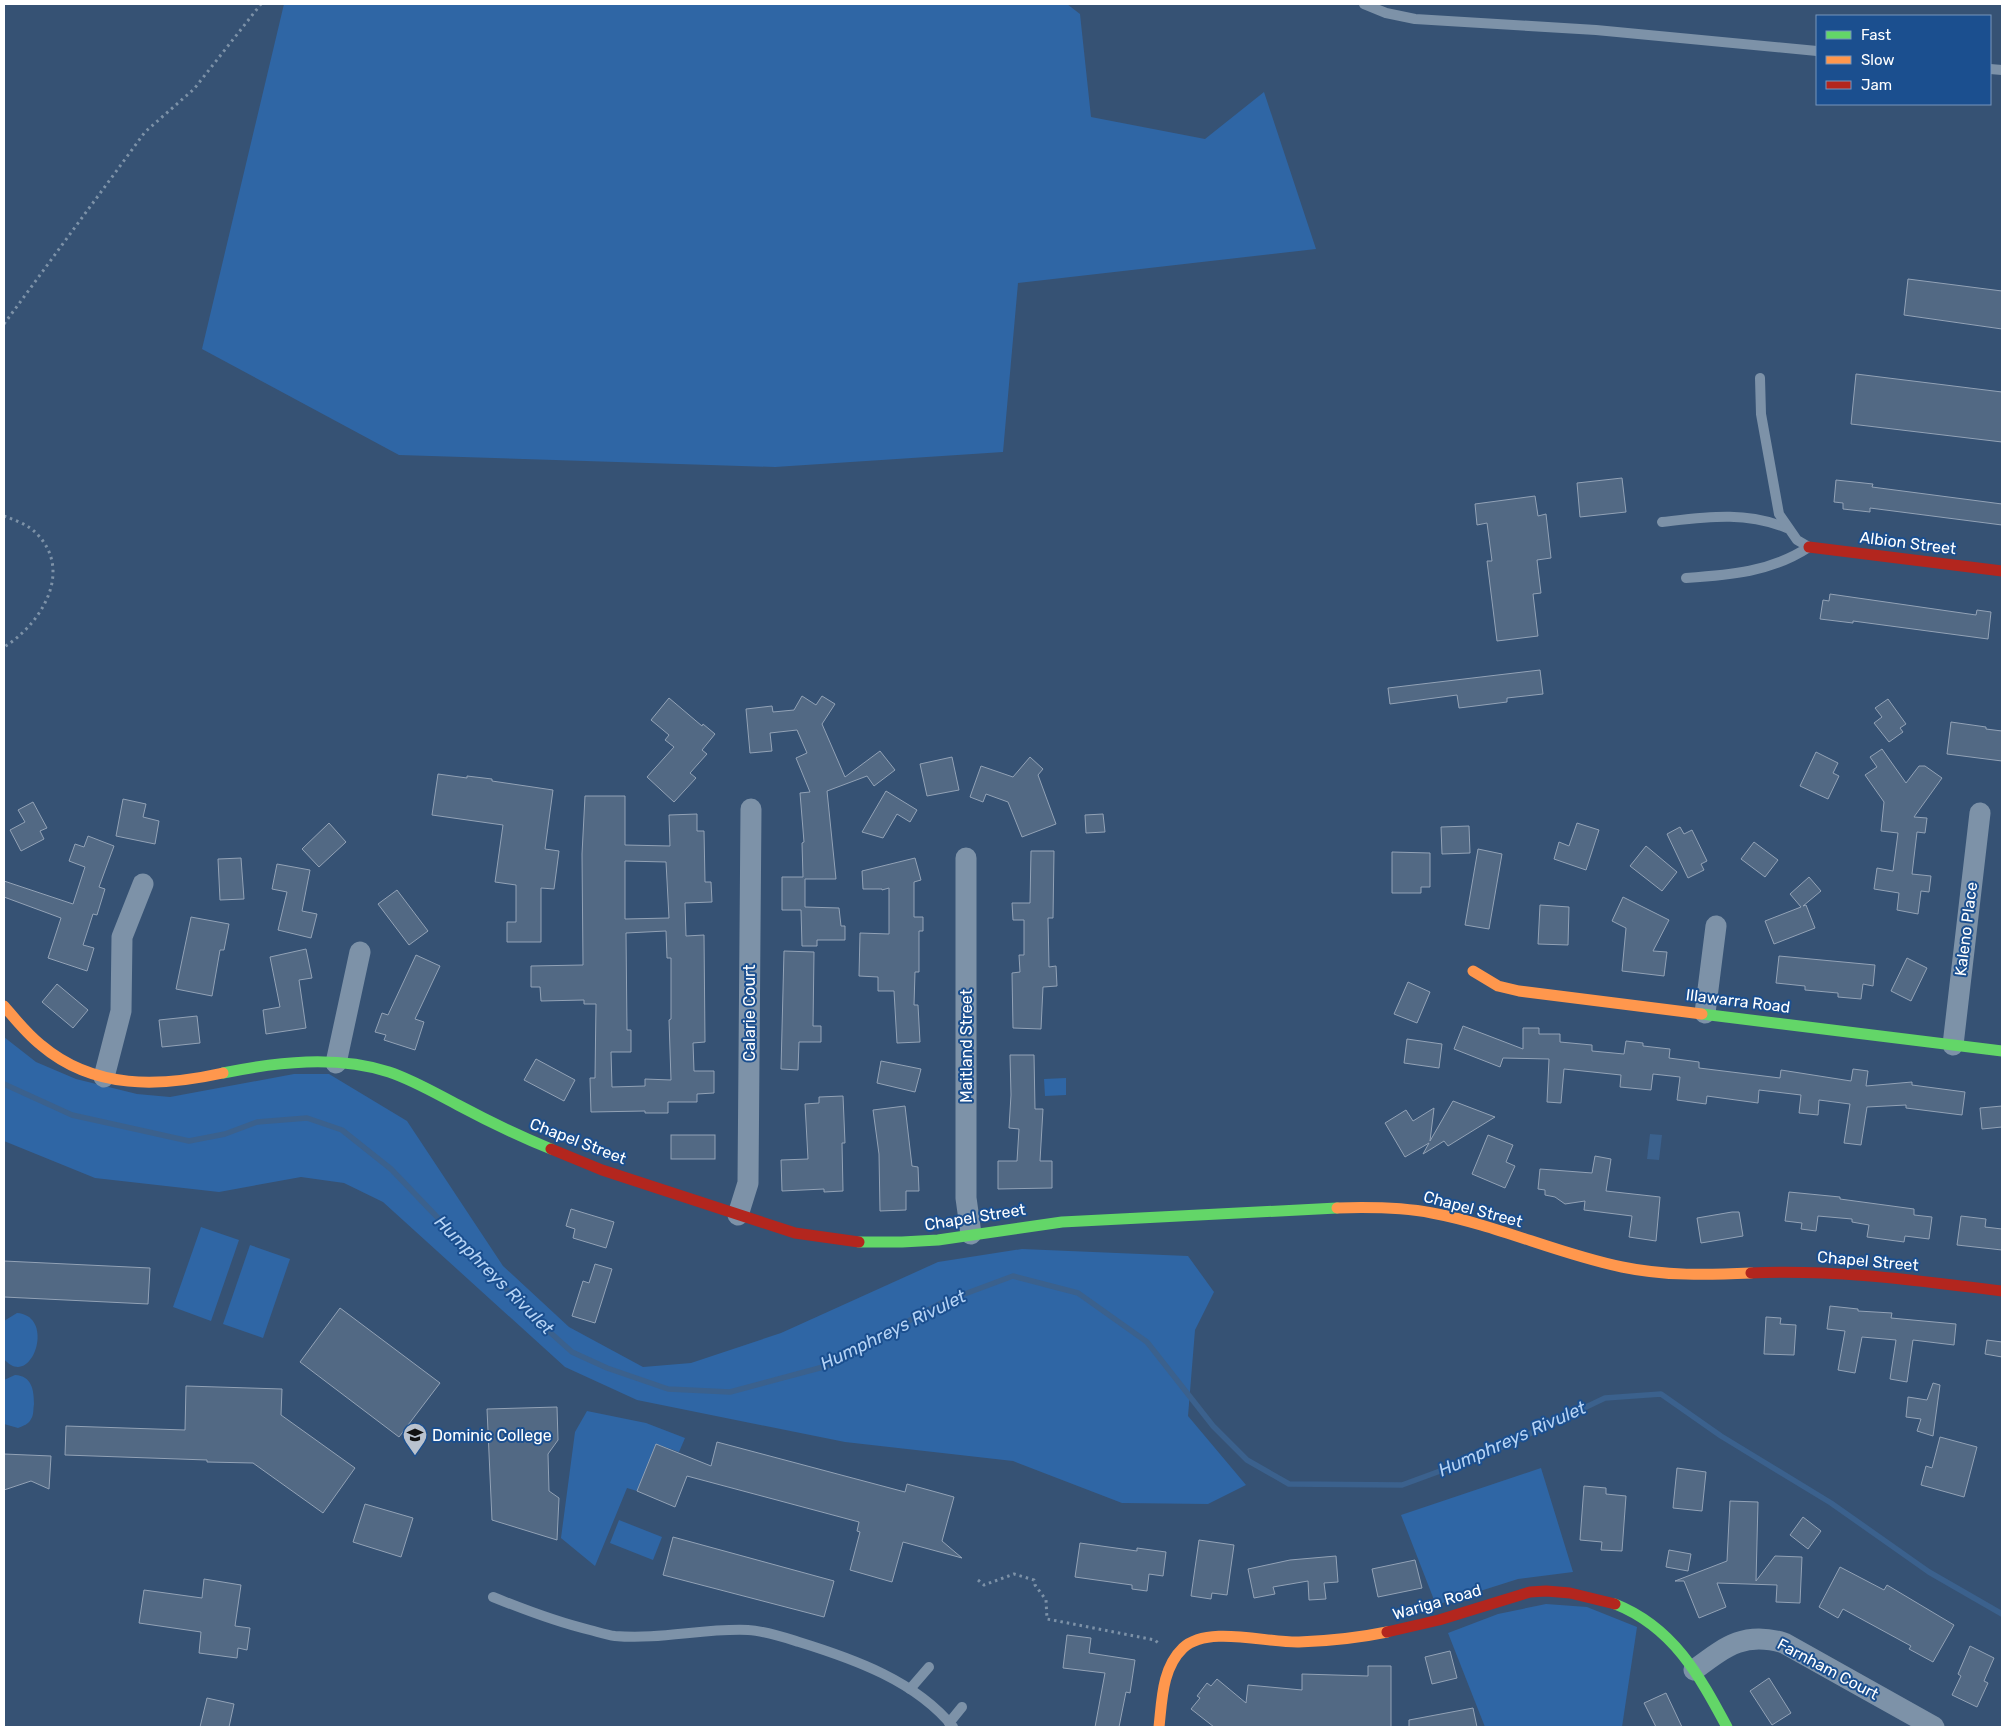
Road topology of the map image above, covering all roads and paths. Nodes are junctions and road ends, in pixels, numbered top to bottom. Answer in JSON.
{"nodes":[{"id":1,"x":261,"y":4,"type":"edge"},
{"id":2,"x":1364,"y":4,"type":"edge"},
{"id":3,"x":1816,"y":51,"type":"edge"},
{"id":4,"x":4,"y":324,"type":"edge"},
{"id":5,"x":1760,"y":378,"type":"dead end"},
{"id":6,"x":4,"y":516,"type":"edge"},
{"id":7,"x":1662,"y":522,"type":"dead end"},
{"id":8,"x":1787,"y":528,"type":"junction"},
{"id":9,"x":1809,"y":547,"type":"junction"},
{"id":10,"x":2002,"y":571,"type":"edge"},
{"id":11,"x":1686,"y":578,"type":"dead end"},
{"id":12,"x":4,"y":647,"type":"edge"},
{"id":13,"x":751,"y":809,"type":"dead end"},
{"id":14,"x":1980,"y":813,"type":"dead end"},
{"id":15,"x":966,"y":858,"type":"dead end"},
{"id":16,"x":143,"y":884,"type":"dead end"},
{"id":17,"x":1716,"y":926,"type":"dead end"},
{"id":18,"x":360,"y":952,"type":"dead end"},
{"id":19,"x":1473,"y":971,"type":"dead end"},
{"id":20,"x":4,"y":1006,"type":"edge"},
{"id":21,"x":1705,"y":1013,"type":"junction"},
{"id":22,"x":1952,"y":1045,"type":"junction"},
{"id":23,"x":2002,"y":1051,"type":"edge"},
{"id":24,"x":336,"y":1063,"type":"junction"},
{"id":25,"x":104,"y":1078,"type":"junction"},
{"id":26,"x":738,"y":1215,"type":"junction"},
{"id":27,"x":971,"y":1234,"type":"junction"},
{"id":28,"x":2002,"y":1291,"type":"edge"},
{"id":29,"x":978,"y":1580,"type":"dead end"},
{"id":30,"x":493,"y":1597,"type":"dead end"},
{"id":31,"x":1175,"y":1656,"type":"junction"},
{"id":32,"x":930,"y":1667,"type":"dead end"},
{"id":33,"x":1694,"y":1670,"type":"junction"},
{"id":34,"x":910,"y":1689,"type":"junction"},
{"id":35,"x":962,"y":1707,"type":"dead end"},
{"id":36,"x":951,"y":1725,"type":"edge"},
{"id":37,"x":1159,"y":1727,"type":"edge"},
{"id":38,"x":1727,"y":1727,"type":"edge"},
{"id":39,"x":1934,"y":1727,"type":"edge"}],
"edges":[{"from":1,"to":4,"type":"path"},
{"from":2,"to":3,"type":"lane"},
{"from":5,"to":8,"type":"lane"},
{"from":6,"to":12,"type":"path"},
{"from":7,"to":8,"type":"lane"},
{"from":8,"to":9,"type":"lane"},
{"from":9,"to":10,"type":"street","name":"Albion Street"},
{"from":9,"to":11,"type":"lane"},
{"from":13,"to":26,"type":"street","name":"Calarie Court"},
{"from":14,"to":22,"type":"street","name":"Kaleno Place"},
{"from":15,"to":27,"type":"street","name":"Maitland Street"},
{"from":16,"to":25,"type":"street"},
{"from":17,"to":21,"type":"street"},
{"from":18,"to":24,"type":"street"},
{"from":19,"to":21,"type":"street","name":"Illawarra Road"},
{"from":20,"to":25,"type":"street","name":"Chapel Street"},
{"from":21,"to":22,"type":"street","name":"Illawarra Road"},
{"from":22,"to":23,"type":"street","name":"Illawarra Road"},
{"from":24,"to":25,"type":"street","name":"Chapel Street"},
{"from":24,"to":26,"type":"street","name":"Chapel Street"},
{"from":26,"to":27,"type":"street","name":"Chapel Street"},
{"from":27,"to":28,"type":"street","name":"Chapel Street"},
{"from":29,"to":31,"type":"path"},
{"from":30,"to":34,"type":"lane"},
{"from":31,"to":33,"type":"street","name":"Wariga Road"},
{"from":31,"to":37,"type":"street","name":"Wariga Road"},
{"from":32,"to":34,"type":"lane"},
{"from":33,"to":38,"type":"street","name":"Wariga Road"},
{"from":33,"to":39,"type":"street","name":"Farnham Court"},
{"from":34,"to":36,"type":"lane"},
{"from":35,"to":36,"type":"lane"}]}
